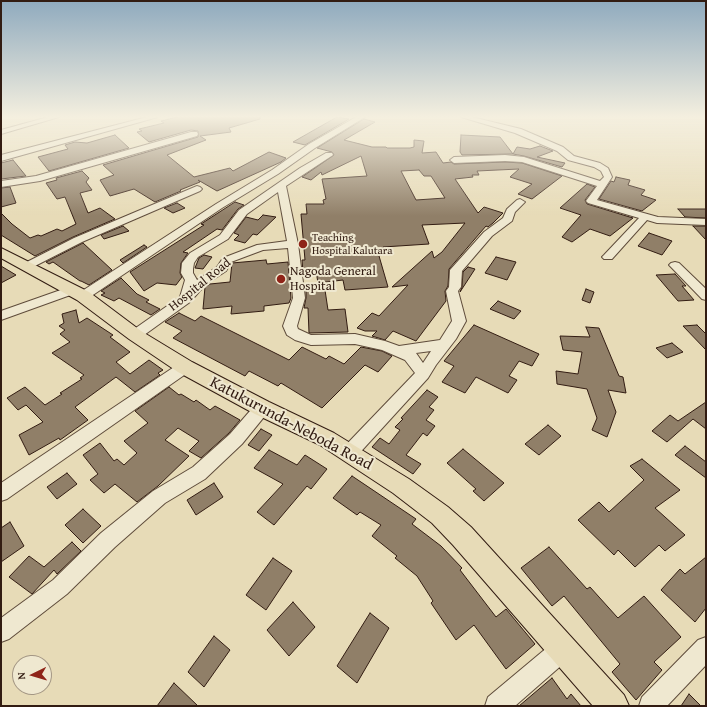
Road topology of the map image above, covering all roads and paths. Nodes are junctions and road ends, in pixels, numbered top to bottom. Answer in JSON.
{"nodes":[{"id":1,"x":28,"y":150,"type":"edge"},
{"id":2,"x":138,"y":150,"type":"edge"},
{"id":3,"x":306,"y":150,"type":"edge"},
{"id":4,"x":561,"y":150,"type":"edge"},
{"id":5,"x":329,"y":155,"type":"dead end"},
{"id":6,"x":1,"y":158,"type":"edge"},
{"id":7,"x":454,"y":160,"type":"dead end"},
{"id":8,"x":1,"y":184,"type":"edge"},
{"id":9,"x":603,"y":185,"type":"junction"},
{"id":10,"x":282,"y":186,"type":"junction"},
{"id":11,"x":198,"y":189,"type":"dead end"},
{"id":12,"x":520,"y":202,"type":"dead end"},
{"id":13,"x":645,"y":217,"type":"junction"},
{"id":14,"x":706,"y":222,"type":"edge"},
{"id":15,"x":293,"y":244,"type":"junction"},
{"id":16,"x":1,"y":252,"type":"edge"},
{"id":17,"x":608,"y":256,"type":"dead end"},
{"id":18,"x":675,"y":265,"type":"dead end"},
{"id":19,"x":26,"y":266,"type":"junction"},
{"id":20,"x":77,"y":293,"type":"junction"},
{"id":21,"x":706,"y":296,"type":"edge"},
{"id":22,"x":186,"y":299,"type":"junction"},
{"id":23,"x":1,"y":316,"type":"edge"},
{"id":24,"x":135,"y":334,"type":"junction"},
{"id":25,"x":444,"y":344,"type":"junction"},
{"id":26,"x":400,"y":351,"type":"junction"},
{"id":27,"x":185,"y":367,"type":"junction"},
{"id":28,"x":423,"y":374,"type":"junction"},
{"id":29,"x":262,"y":408,"type":"junction"},
{"id":30,"x":349,"y":453,"type":"junction"},
{"id":31,"x":1,"y":494,"type":"edge"},
{"id":32,"x":1,"y":631,"type":"edge"},
{"id":33,"x":706,"y":648,"type":"edge"},
{"id":34,"x":563,"y":649,"type":"junction"},
{"id":35,"x":496,"y":706,"type":"edge"},
{"id":36,"x":613,"y":706,"type":"edge"},
{"id":37,"x":651,"y":706,"type":"edge"}],
"edges":[{"from":1,"to":6,"type":"street"},
{"from":2,"to":8,"type":"street"},
{"from":3,"to":20,"type":"street"},
{"from":4,"to":9,"type":"street"},
{"from":5,"to":10,"type":"street"},
{"from":7,"to":9,"type":"street"},
{"from":9,"to":13,"type":"street"},
{"from":10,"to":15,"type":"street"},
{"from":10,"to":22,"type":"street"},
{"from":11,"to":19,"type":"street"},
{"from":12,"to":25,"type":"street"},
{"from":13,"to":14,"type":"street"},
{"from":13,"to":17,"type":"street"},
{"from":15,"to":22,"type":"street","name":"Hospital Road"},
{"from":15,"to":26,"type":"street"},
{"from":16,"to":19,"type":"main road","name":"Katukurunda-Neboda Road"},
{"from":18,"to":21,"type":"street"},
{"from":19,"to":20,"type":"main road","name":"Katukurunda-Neboda Road"},
{"from":20,"to":23,"type":"street"},
{"from":20,"to":24,"type":"main road","name":"Katukurunda-Neboda Road"},
{"from":22,"to":24,"type":"street","name":"Hospital Road"},
{"from":24,"to":27,"type":"main road","name":"Katukurunda-Neboda Road"},
{"from":25,"to":26,"type":"street"},
{"from":25,"to":28,"type":"street"},
{"from":26,"to":28,"type":"street"},
{"from":27,"to":29,"type":"main road","name":"Katukurunda-Neboda Road"},
{"from":27,"to":31,"type":"street"},
{"from":28,"to":30,"type":"street"},
{"from":29,"to":30,"type":"main road","name":"Katukurunda-Neboda Road"},
{"from":29,"to":32,"type":"street"},
{"from":30,"to":34,"type":"main road","name":"Katukurunda-Neboda Road"},
{"from":33,"to":37,"type":"street"},
{"from":34,"to":35,"type":"street"},
{"from":34,"to":36,"type":"main road","name":"Katukurunda-Neboda Road"}]}
